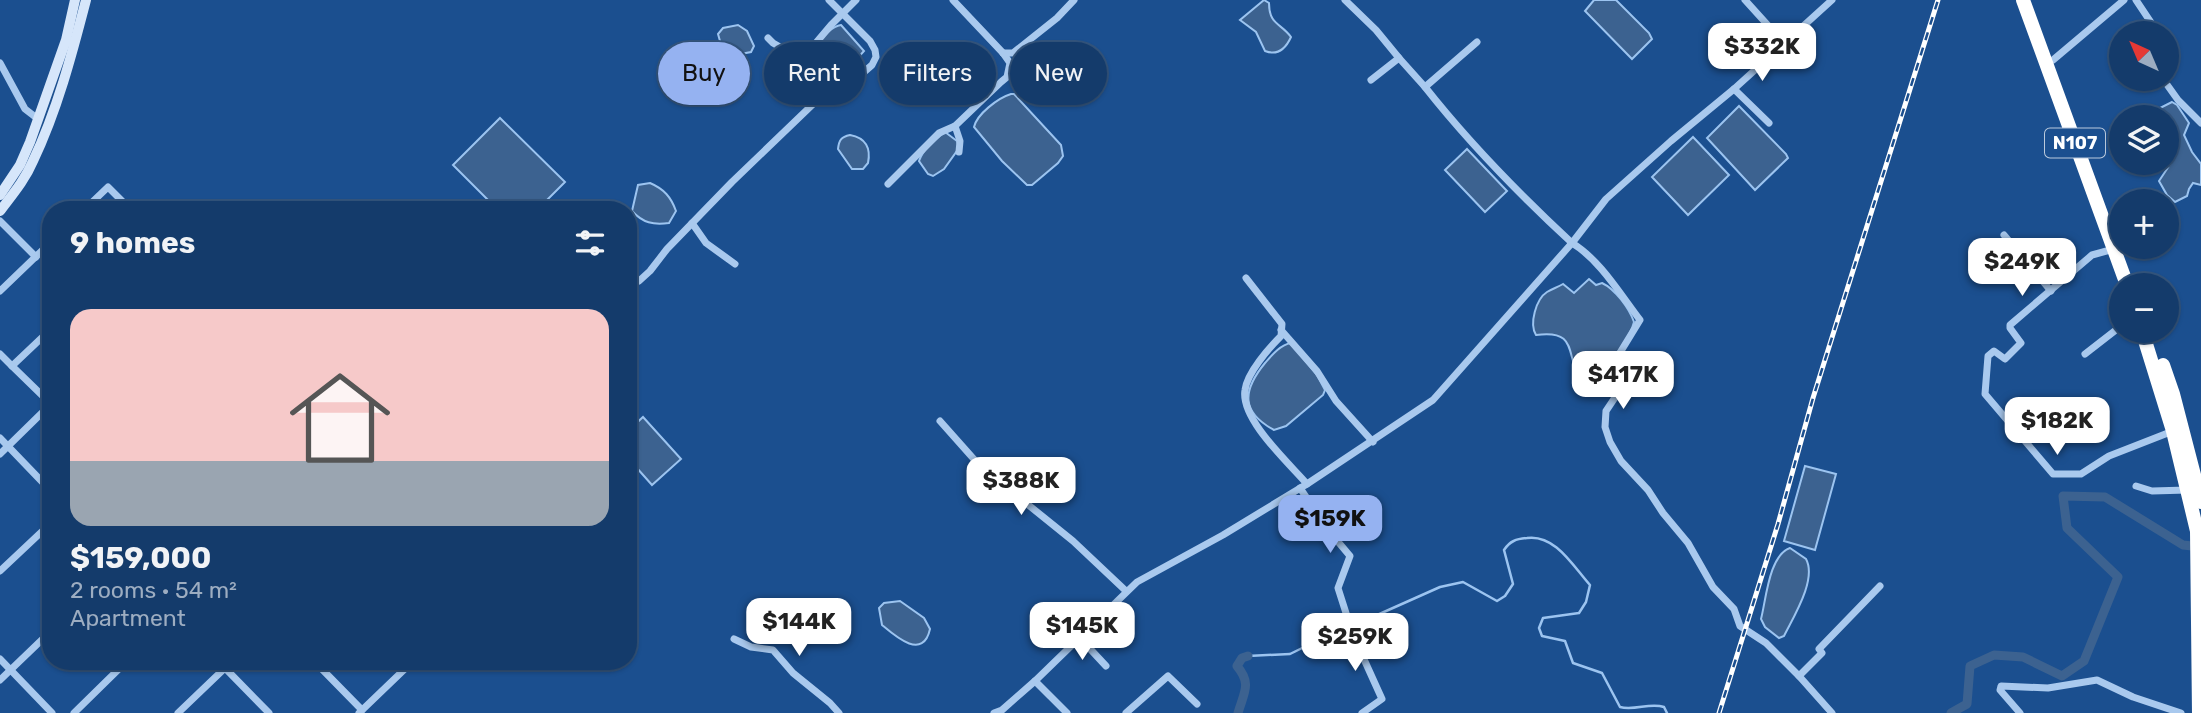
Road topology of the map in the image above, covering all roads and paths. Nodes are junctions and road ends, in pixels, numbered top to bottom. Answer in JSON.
{"nodes":[{"id":1,"x":75,"y":0,"type":"edge"},
{"id":2,"x":86,"y":0,"type":"edge"},
{"id":3,"x":829,"y":0,"type":"edge"},
{"id":4,"x":856,"y":0,"type":"edge"},
{"id":5,"x":953,"y":0,"type":"edge"},
{"id":6,"x":1074,"y":0,"type":"edge"},
{"id":7,"x":1345,"y":0,"type":"edge"},
{"id":8,"x":1745,"y":0,"type":"edge"},
{"id":9,"x":1832,"y":0,"type":"edge"},
{"id":10,"x":2023,"y":0,"type":"edge"},
{"id":11,"x":2031,"y":0,"type":"edge"},
{"id":12,"x":2124,"y":0,"type":"edge"},
{"id":13,"x":2136,"y":0,"type":"edge"},
{"id":14,"x":843,"y":13,"type":"junction"},
{"id":15,"x":2150,"y":21,"type":"edge"},
{"id":16,"x":768,"y":38,"type":"dead end"},
{"id":17,"x":1477,"y":42,"type":"dead end"},
{"id":18,"x":1784,"y":43,"type":"junction"},
{"id":19,"x":1003,"y":53,"type":"junction"},
{"id":20,"x":1399,"y":58,"type":"junction"},
{"id":21,"x":2053,"y":60,"type":"junction"},
{"id":22,"x":0,"y":63,"type":"edge"},
{"id":23,"x":1371,"y":80,"type":"dead end"},
{"id":24,"x":1425,"y":87,"type":"junction"},
{"id":25,"x":1734,"y":89,"type":"junction"},
{"id":26,"x":2172,"y":91,"type":"edge"},
{"id":27,"x":38,"y":119,"type":"junction"},
{"id":28,"x":1769,"y":123,"type":"dead end"},
{"id":29,"x":2201,"y":123,"type":"edge"},
{"id":30,"x":954,"y":126,"type":"junction"},
{"id":31,"x":959,"y":152,"type":"dead end"},
{"id":32,"x":888,"y":184,"type":"dead end"},
{"id":33,"x":0,"y":195,"type":"edge"},
{"id":34,"x":93,"y":201,"type":"edge"},
{"id":35,"x":122,"y":201,"type":"edge"},
{"id":36,"x":0,"y":211,"type":"edge"},
{"id":37,"x":0,"y":221,"type":"edge"},
{"id":38,"x":692,"y":223,"type":"junction"},
{"id":39,"x":2004,"y":235,"type":"dead end"},
{"id":40,"x":2109,"y":235,"type":"edge"},
{"id":41,"x":1572,"y":243,"type":"junction"},
{"id":42,"x":2109,"y":250,"type":"edge"},
{"id":43,"x":42,"y":251,"type":"edge"},
{"id":44,"x":36,"y":257,"type":"junction"},
{"id":45,"x":735,"y":264,"type":"dead end"},
{"id":46,"x":2130,"y":273,"type":"edge"},
{"id":47,"x":1246,"y":278,"type":"dead end"},
{"id":48,"x":637,"y":282,"type":"edge"},
{"id":49,"x":0,"y":291,"type":"edge"},
{"id":50,"x":2051,"y":291,"type":"junction"},
{"id":51,"x":1281,"y":330,"type":"junction"},
{"id":52,"x":2109,"y":335,"type":"edge"},
{"id":53,"x":42,"y":338,"type":"edge"},
{"id":54,"x":2146,"y":343,"type":"edge"},
{"id":55,"x":2154,"y":343,"type":"edge"},
{"id":56,"x":0,"y":354,"type":"edge"},
{"id":57,"x":2085,"y":354,"type":"dead end"},
{"id":58,"x":12,"y":366,"type":"junction"},
{"id":59,"x":42,"y":395,"type":"edge"},
{"id":60,"x":42,"y":413,"type":"edge"},
{"id":61,"x":940,"y":421,"type":"dead end"},
{"id":62,"x":2173,"y":431,"type":"junction"},
{"id":63,"x":0,"y":438,"type":"edge"},
{"id":64,"x":1373,"y":442,"type":"junction"},
{"id":65,"x":8,"y":446,"type":"junction"},
{"id":66,"x":0,"y":454,"type":"edge"},
{"id":67,"x":42,"y":482,"type":"edge"},
{"id":68,"x":1303,"y":486,"type":"junction"},
{"id":69,"x":2136,"y":486,"type":"dead end"},
{"id":70,"x":2188,"y":490,"type":"junction"},
{"id":71,"x":2201,"y":502,"type":"edge"},
{"id":72,"x":42,"y":531,"type":"edge"},
{"id":73,"x":0,"y":571,"type":"edge"},
{"id":74,"x":1880,"y":586,"type":"dead end"},
{"id":75,"x":1126,"y":591,"type":"junction"},
{"id":76,"x":1079,"y":637,"type":"junction"},
{"id":77,"x":734,"y":639,"type":"dead end"},
{"id":78,"x":42,"y":640,"type":"edge"},
{"id":79,"x":0,"y":659,"type":"edge"},
{"id":80,"x":1106,"y":666,"type":"dead end"},
{"id":81,"x":10,"y":670,"type":"junction"},
{"id":82,"x":118,"y":670,"type":"edge"},
{"id":83,"x":217,"y":670,"type":"edge"},
{"id":84,"x":226,"y":670,"type":"edge"},
{"id":85,"x":322,"y":670,"type":"edge"},
{"id":86,"x":403,"y":670,"type":"edge"},
{"id":87,"x":1799,"y":676,"type":"junction"},
{"id":88,"x":0,"y":680,"type":"edge"},
{"id":89,"x":1035,"y":681,"type":"junction"},
{"id":90,"x":1196,"y":704,"type":"dead end"},
{"id":91,"x":360,"y":711,"type":"edge"},
{"id":92,"x":52,"y":713,"type":"edge"},
{"id":93,"x":74,"y":713,"type":"edge"},
{"id":94,"x":178,"y":713,"type":"edge"},
{"id":95,"x":269,"y":713,"type":"edge"},
{"id":96,"x":839,"y":713,"type":"edge"},
{"id":97,"x":994,"y":713,"type":"edge"},
{"id":98,"x":1067,"y":713,"type":"edge"},
{"id":99,"x":1126,"y":713,"type":"edge"},
{"id":100,"x":1362,"y":713,"type":"edge"},
{"id":101,"x":1832,"y":713,"type":"edge"},
{"id":102,"x":2020,"y":713,"type":"edge"},
{"id":103,"x":2181,"y":713,"type":"edge"},
{"id":104,"x":2199,"y":713,"type":"edge"}],
"edges":[{"from":1,"to":27,"type":"main road"},
{"from":2,"to":36,"type":"main road"},
{"from":3,"to":14,"type":"street"},
{"from":4,"to":14,"type":"street"},
{"from":5,"to":19,"type":"street"},
{"from":6,"to":19,"type":"street"},
{"from":7,"to":20,"type":"street"},
{"from":8,"to":18,"type":"street"},
{"from":9,"to":18,"type":"street"},
{"from":10,"to":40,"type":"highway","number":"N107"},
{"from":11,"to":21,"type":"highway","number":"N107"},
{"from":12,"to":21,"type":"street"},
{"from":13,"to":15,"type":"street"},
{"from":14,"to":16,"type":"street"},
{"from":14,"to":38,"type":"street"},
{"from":17,"to":24,"type":"street"},
{"from":18,"to":25,"type":"street"},
{"from":19,"to":30,"type":"street"},
{"from":20,"to":23,"type":"street"},
{"from":20,"to":24,"type":"street"},
{"from":21,"to":46,"type":"highway","number":"N107"},
{"from":22,"to":27,"type":"street"},
{"from":24,"to":41,"type":"street"},
{"from":25,"to":28,"type":"street"},
{"from":25,"to":41,"type":"street"},
{"from":26,"to":29,"type":"street"},
{"from":27,"to":33,"type":"main road"},
{"from":30,"to":31,"type":"street"},
{"from":30,"to":32,"type":"street"},
{"from":34,"to":35,"type":"street"},
{"from":37,"to":44,"type":"street"},
{"from":38,"to":45,"type":"street"},
{"from":38,"to":48,"type":"street"},
{"from":39,"to":50,"type":"street"},
{"from":41,"to":64,"type":"street"},
{"from":41,"to":87,"type":"street"},
{"from":42,"to":50,"type":"street"},
{"from":43,"to":44,"type":"street"},
{"from":44,"to":49,"type":"street"},
{"from":47,"to":51,"type":"street"},
{"from":50,"to":62,"type":"street"},
{"from":51,"to":64,"type":"street"},
{"from":51,"to":68,"type":"street"},
{"from":52,"to":57,"type":"street"},
{"from":53,"to":58,"type":"street"},
{"from":54,"to":62,"type":"highway"},
{"from":55,"to":71,"type":"highway"},
{"from":56,"to":58,"type":"street"},
{"from":58,"to":59,"type":"street"},
{"from":60,"to":65,"type":"street"},
{"from":61,"to":75,"type":"street"},
{"from":62,"to":70,"type":"highway"},
{"from":63,"to":65,"type":"street"},
{"from":64,"to":68,"type":"street"},
{"from":65,"to":66,"type":"street"},
{"from":65,"to":67,"type":"street"},
{"from":68,"to":75,"type":"street"},
{"from":68,"to":100,"type":"street"},
{"from":69,"to":70,"type":"street"},
{"from":70,"to":104,"type":"highway"},
{"from":72,"to":73,"type":"street"},
{"from":74,"to":87,"type":"street"},
{"from":75,"to":76,"type":"street"},
{"from":76,"to":80,"type":"street"},
{"from":76,"to":89,"type":"street"},
{"from":77,"to":96,"type":"street"},
{"from":78,"to":81,"type":"street"},
{"from":79,"to":81,"type":"street"},
{"from":81,"to":88,"type":"street"},
{"from":81,"to":92,"type":"street"},
{"from":82,"to":93,"type":"street"},
{"from":83,"to":94,"type":"street"},
{"from":84,"to":95,"type":"street"},
{"from":85,"to":91,"type":"street"},
{"from":86,"to":91,"type":"street"},
{"from":87,"to":101,"type":"street"},
{"from":89,"to":97,"type":"street"},
{"from":89,"to":98,"type":"street"},
{"from":90,"to":99,"type":"street"},
{"from":102,"to":103,"type":"street"}]}
